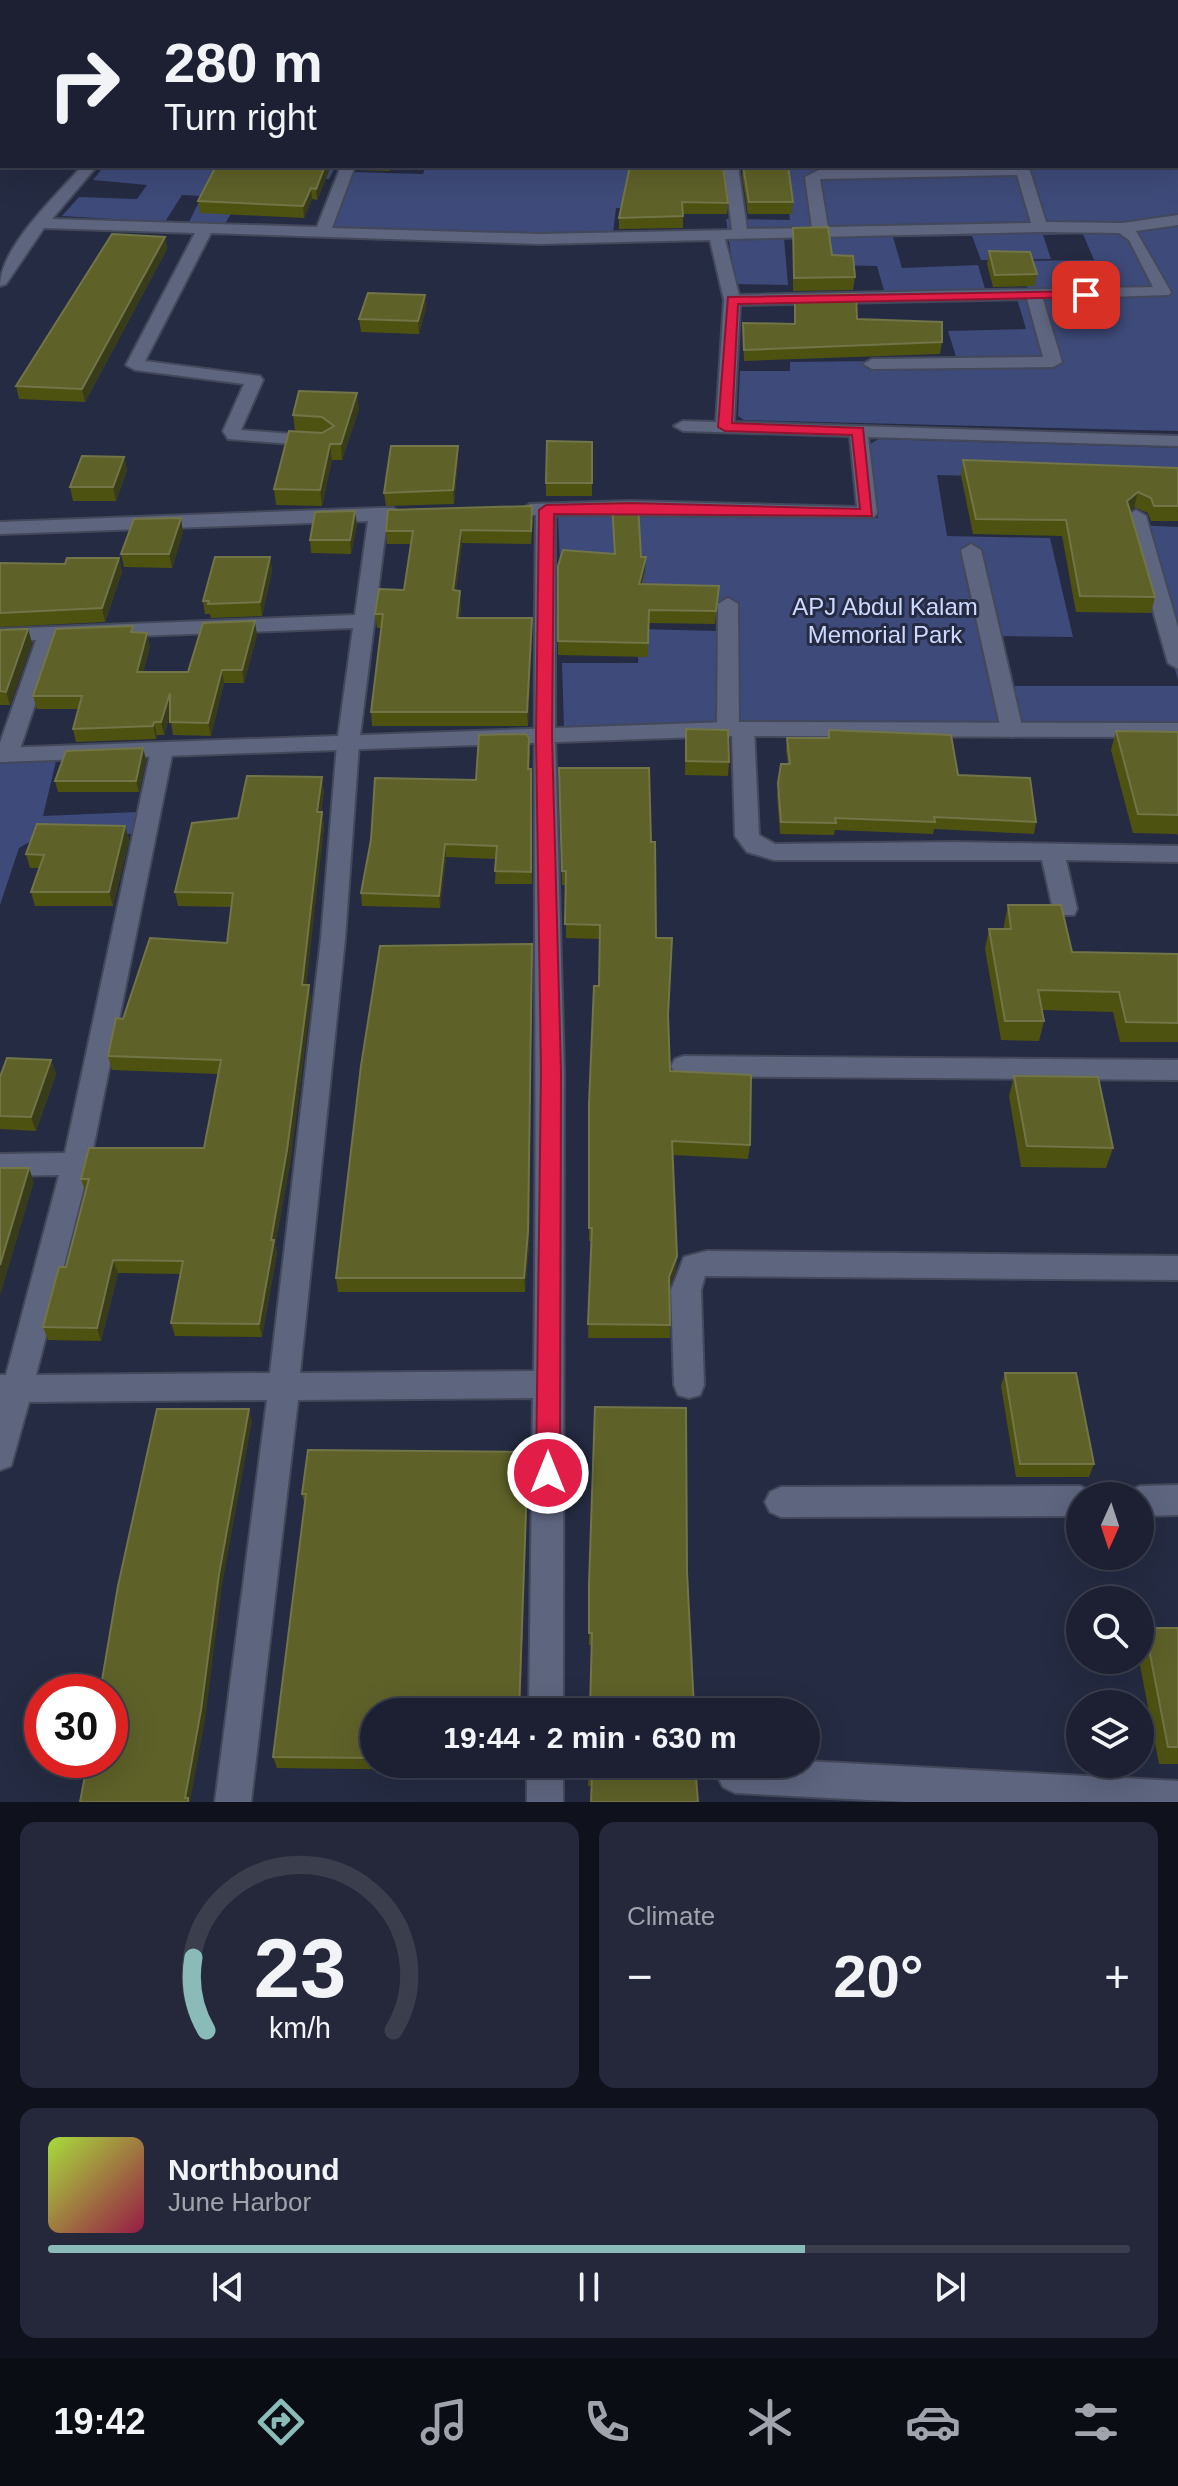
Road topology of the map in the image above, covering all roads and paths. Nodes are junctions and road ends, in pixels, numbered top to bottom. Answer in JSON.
{"nodes":[{"id":1,"x":88,"y":168,"type":"edge"},
{"id":2,"x":347,"y":168,"type":"edge"},
{"id":3,"x":731,"y":168,"type":"edge"},
{"id":4,"x":1023,"y":168,"type":"edge"},
{"id":5,"x":1178,"y":220,"type":"edge"},
{"id":6,"x":40,"y":223,"type":"junction"},
{"id":7,"x":1040,"y":227,"type":"junction"},
{"id":8,"x":1123,"y":228,"type":"junction"},
{"id":9,"x":205,"y":229,"type":"junction"},
{"id":10,"x":322,"y":233,"type":"junction"},
{"id":11,"x":821,"y":234,"type":"junction"},
{"id":12,"x":740,"y":236,"type":"junction"},
{"id":13,"x":717,"y":237,"type":"junction"},
{"id":14,"x":0,"y":281,"type":"edge"},
{"id":15,"x":1034,"y":297,"type":"junction"},
{"id":16,"x":732,"y":300,"type":"junction"},
{"id":17,"x":872,"y":364,"type":"dead end"},
{"id":18,"x":683,"y":426,"type":"dead end"},
{"id":19,"x":725,"y":427,"type":"junction"},
{"id":20,"x":858,"y":431,"type":"junction"},
{"id":21,"x":324,"y":441,"type":"edge"},
{"id":22,"x":1178,"y":441,"type":"edge"},
{"id":23,"x":546,"y":510,"type":"junction"},
{"id":24,"x":516,"y":511,"type":"edge"},
{"id":25,"x":408,"y":513,"type":"edge"},
{"id":26,"x":378,"y":514,"type":"junction"},
{"id":27,"x":1136,"y":516,"type":"dead end"},
{"id":28,"x":0,"y":528,"type":"edge"},
{"id":29,"x":971,"y":550,"type":"dead end"},
{"id":30,"x":728,"y":604,"type":"dead end"},
{"id":31,"x":365,"y":621,"type":"junction"},
{"id":32,"x":49,"y":633,"type":"junction"},
{"id":33,"x":0,"y":635,"type":"edge"},
{"id":34,"x":1178,"y":663,"type":"edge"},
{"id":35,"x":736,"y":729,"type":"junction"},
{"id":36,"x":1012,"y":730,"type":"junction"},
{"id":37,"x":1178,"y":730,"type":"edge"},
{"id":38,"x":544,"y":736,"type":"junction"},
{"id":39,"x":348,"y":744,"type":"junction"},
{"id":40,"x":162,"y":750,"type":"junction"},
{"id":41,"x":4,"y":755,"type":"edge"},
{"id":42,"x":1052,"y":852,"type":"junction"},
{"id":43,"x":1178,"y":854,"type":"edge"},
{"id":44,"x":1065,"y":909,"type":"edge"},
{"id":45,"x":684,"y":1066,"type":"dead end"},
{"id":46,"x":1178,"y":1070,"type":"edge"},
{"id":47,"x":76,"y":1164,"type":"junction"},
{"id":48,"x":0,"y":1165,"type":"edge"},
{"id":49,"x":1178,"y":1268,"type":"edge"},
{"id":50,"x":549,"y":1384,"type":"junction"},
{"id":51,"x":689,"y":1385,"type":"dead end"},
{"id":52,"x":284,"y":1386,"type":"junction"},
{"id":53,"x":10,"y":1389,"type":"edge"},
{"id":54,"x":0,"y":1456,"type":"edge"},
{"id":55,"x":1178,"y":1500,"type":"edge"},
{"id":56,"x":1066,"y":1501,"type":"edge"},
{"id":57,"x":1154,"y":1501,"type":"edge"},
{"id":58,"x":781,"y":1502,"type":"dead end"},
{"id":59,"x":546,"y":1698,"type":"edge"},
{"id":60,"x":545,"y":1778,"type":"edge"},
{"id":61,"x":790,"y":1778,"type":"edge"},
{"id":62,"x":1178,"y":1799,"type":"edge"},
{"id":63,"x":233,"y":1802,"type":"edge"},
{"id":64,"x":545,"y":1802,"type":"edge"}],
"edges":[{"from":1,"to":6,"type":"street"},
{"from":2,"to":10,"type":"street"},
{"from":3,"to":12,"type":"street"},
{"from":4,"to":7,"type":"street"},
{"from":4,"to":11,"type":"street"},
{"from":5,"to":8,"type":"street"},
{"from":6,"to":9,"type":"street"},
{"from":6,"to":14,"type":"street"},
{"from":7,"to":8,"type":"street"},
{"from":7,"to":11,"type":"street"},
{"from":8,"to":15,"type":"street"},
{"from":9,"to":10,"type":"street"},
{"from":9,"to":21,"type":"street"},
{"from":10,"to":13,"type":"street"},
{"from":11,"to":12,"type":"street"},
{"from":12,"to":13,"type":"street"},
{"from":13,"to":16,"type":"street"},
{"from":15,"to":16,"type":"street"},
{"from":15,"to":17,"type":"street"},
{"from":16,"to":19,"type":"street"},
{"from":18,"to":19,"type":"street"},
{"from":19,"to":20,"type":"street"},
{"from":20,"to":22,"type":"street"},
{"from":20,"to":23,"type":"street"},
{"from":23,"to":24,"type":"street"},
{"from":23,"to":38,"type":"street"},
{"from":25,"to":26,"type":"street"},
{"from":26,"to":28,"type":"street"},
{"from":26,"to":31,"type":"street"},
{"from":27,"to":34,"type":"street"},
{"from":29,"to":36,"type":"street"},
{"from":30,"to":35,"type":"street"},
{"from":31,"to":32,"type":"street"},
{"from":31,"to":39,"type":"street"},
{"from":32,"to":33,"type":"street"},
{"from":32,"to":41,"type":"street"},
{"from":35,"to":36,"type":"street"},
{"from":35,"to":38,"type":"street"},
{"from":35,"to":42,"type":"street"},
{"from":36,"to":37,"type":"street"},
{"from":38,"to":39,"type":"street"},
{"from":38,"to":50,"type":"street"},
{"from":39,"to":40,"type":"street"},
{"from":39,"to":52,"type":"street"},
{"from":40,"to":41,"type":"street"},
{"from":40,"to":47,"type":"street"},
{"from":42,"to":43,"type":"street"},
{"from":42,"to":44,"type":"street"},
{"from":45,"to":46,"type":"street"},
{"from":47,"to":48,"type":"street"},
{"from":47,"to":53,"type":"street"},
{"from":49,"to":51,"type":"street"},
{"from":50,"to":52,"type":"street"},
{"from":50,"to":59,"type":"street"},
{"from":52,"to":53,"type":"street"},
{"from":52,"to":63,"type":"street"},
{"from":53,"to":54,"type":"street"},
{"from":55,"to":57,"type":"street"},
{"from":56,"to":58,"type":"street"},
{"from":60,"to":64,"type":"street"},
{"from":61,"to":62,"type":"street"}]}
